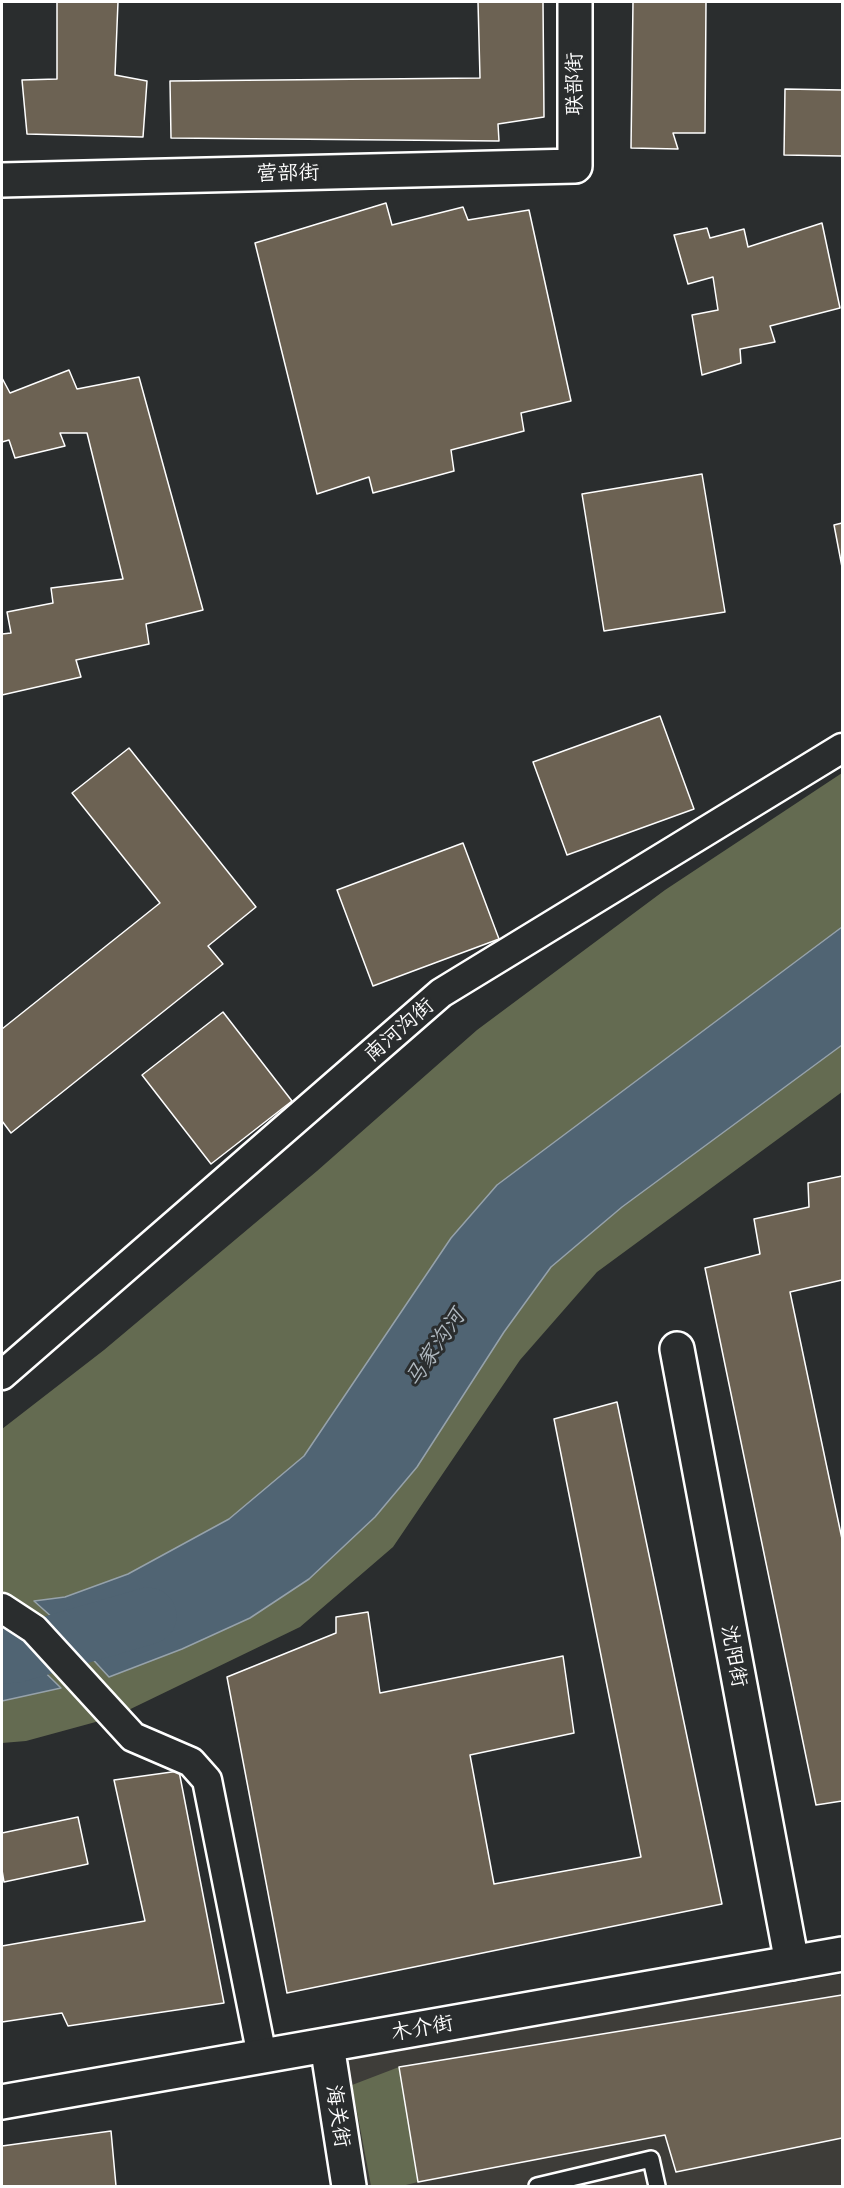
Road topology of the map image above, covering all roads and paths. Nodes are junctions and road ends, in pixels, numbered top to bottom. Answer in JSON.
{"nodes":[{"id":1,"x":575,"y":2,"type":"edge"},
{"id":2,"x":575,"y":166,"type":"joint"},
{"id":3,"x":2,"y":180,"type":"edge"},
{"id":4,"x":843,"y":748,"type":"edge"},
{"id":5,"x":677,"y":1349,"type":"dead end"},
{"id":6,"x":2,"y":1375,"type":"edge"},
{"id":7,"x":2,"y":1608,"type":"edge"},
{"id":8,"x":843,"y":1954,"type":"edge"},
{"id":9,"x":792,"y":1963,"type":"junction"},
{"id":10,"x":327,"y":2045,"type":"junction"},
{"id":11,"x":262,"y":2056,"type":"junction"},
{"id":12,"x":2,"y":2102,"type":"edge"},
{"id":13,"x":349,"y":2187,"type":"edge"},
{"id":14,"x":537,"y":2187,"type":"edge"},
{"id":15,"x":657,"y":2187,"type":"edge"}],
"edges":[{"from":1,"to":2,"type":"street","name":"联部街"},
{"from":2,"to":3,"type":"street","name":"营部街"},
{"from":4,"to":6,"type":"street","name":"南河沟街"},
{"from":5,"to":9,"type":"street","name":"沈阳街"},
{"from":7,"to":11,"type":"street"},
{"from":8,"to":9,"type":"street","name":"木介街"},
{"from":9,"to":10,"type":"street","name":"木介街"},
{"from":10,"to":11,"type":"street","name":"木介街"},
{"from":10,"to":13,"type":"street","name":"海关街"},
{"from":11,"to":12,"type":"street","name":"木介街"},
{"from":14,"to":15,"type":"lane"}]}
